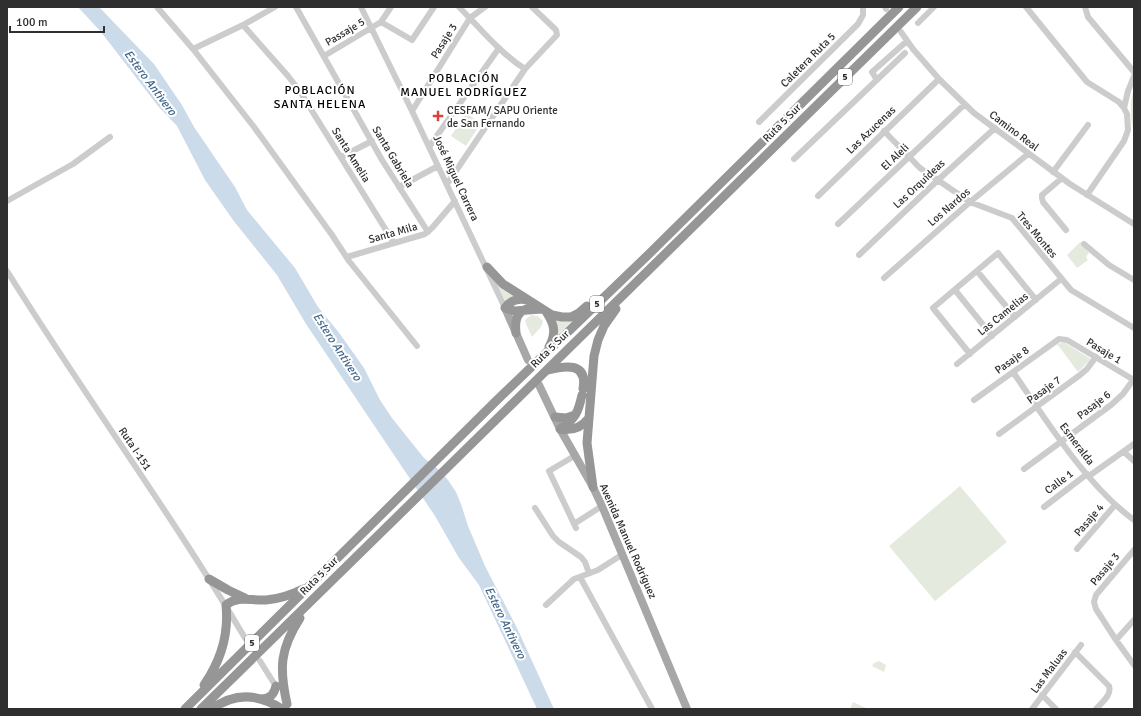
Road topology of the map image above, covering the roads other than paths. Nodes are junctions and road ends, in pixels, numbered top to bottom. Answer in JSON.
{"nodes":[{"id":1,"x":157,"y":7,"type":"edge"},
{"id":2,"x":275,"y":7,"type":"edge"},
{"id":3,"x":296,"y":7,"type":"edge"},
{"id":4,"x":361,"y":7,"type":"edge"},
{"id":5,"x":391,"y":7,"type":"edge"},
{"id":6,"x":434,"y":7,"type":"edge"},
{"id":7,"x":459,"y":7,"type":"edge"},
{"id":8,"x":485,"y":7,"type":"edge"},
{"id":9,"x":532,"y":7,"type":"edge"},
{"id":10,"x":863,"y":7,"type":"edge"},
{"id":11,"x":899,"y":7,"type":"edge"},
{"id":12,"x":917,"y":7,"type":"edge"},
{"id":13,"x":934,"y":7,"type":"edge"},
{"id":14,"x":1026,"y":7,"type":"edge"},
{"id":15,"x":1085,"y":7,"type":"edge"},
{"id":16,"x":470,"y":18,"type":"junction"},
{"id":17,"x":381,"y":22,"type":"junction"},
{"id":18,"x":918,"y":23,"type":"dead end"},
{"id":19,"x":243,"y":25,"type":"junction"},
{"id":20,"x":372,"y":28,"type":"junction"},
{"id":21,"x":901,"y":32,"type":"dead end"},
{"id":22,"x":907,"y":41,"type":"junction"},
{"id":23,"x":500,"y":48,"type":"junction"},
{"id":24,"x":193,"y":49,"type":"junction"},
{"id":25,"x":905,"y":53,"type":"dead end"},
{"id":26,"x":324,"y":56,"type":"junction"},
{"id":27,"x":525,"y":69,"type":"junction"},
{"id":28,"x":1134,"y":72,"type":"edge"},
{"id":29,"x":1134,"y":76,"type":"edge"},
{"id":30,"x":939,"y":79,"type":"junction"},
{"id":31,"x":877,"y":80,"type":"junction"},
{"id":32,"x":965,"y":104,"type":"junction"},
{"id":33,"x":1124,"y":108,"type":"junction"},
{"id":34,"x":412,"y":111,"type":"junction"},
{"id":35,"x":1131,"y":118,"type":"edge"},
{"id":36,"x":759,"y":122,"type":"dead end"},
{"id":37,"x":1088,"y":125,"type":"dead end"},
{"id":38,"x":995,"y":128,"type":"junction"},
{"id":39,"x":884,"y":132,"type":"junction"},
{"id":40,"x":110,"y":137,"type":"dead end"},
{"id":41,"x":372,"y":141,"type":"junction"},
{"id":42,"x":429,"y":147,"type":"junction"},
{"id":43,"x":1028,"y":154,"type":"junction"},
{"id":44,"x":341,"y":157,"type":"junction"},
{"id":45,"x":908,"y":158,"type":"junction"},
{"id":46,"x":794,"y":159,"type":"dead end"},
{"id":47,"x":438,"y":166,"type":"junction"},
{"id":48,"x":1053,"y":172,"type":"junction"},
{"id":49,"x":1062,"y":178,"type":"junction"},
{"id":50,"x":938,"y":180,"type":"junction"},
{"id":51,"x":447,"y":184,"type":"junction"},
{"id":52,"x":399,"y":187,"type":"junction"},
{"id":53,"x":1087,"y":195,"type":"junction"},
{"id":54,"x":818,"y":196,"type":"dead end"},
{"id":55,"x":7,"y":201,"type":"edge"},
{"id":56,"x":455,"y":202,"type":"junction"},
{"id":57,"x":970,"y":202,"type":"junction"},
{"id":58,"x":1133,"y":222,"type":"edge"},
{"id":59,"x":838,"y":224,"type":"dead end"},
{"id":60,"x":1066,"y":230,"type":"dead end"},
{"id":61,"x":428,"y":232,"type":"junction"},
{"id":62,"x":394,"y":243,"type":"junction"},
{"id":63,"x":1084,"y":244,"type":"dead end"},
{"id":64,"x":650,"y":254,"type":"junction"},
{"id":65,"x":859,"y":255,"type":"dead end"},
{"id":66,"x":347,"y":257,"type":"junction"},
{"id":67,"x":487,"y":267,"type":"junction"},
{"id":68,"x":977,"y":271,"type":"junction"},
{"id":69,"x":7,"y":272,"type":"edge"},
{"id":70,"x":884,"y":278,"type":"dead end"},
{"id":71,"x":1061,"y":279,"type":"junction"},
{"id":72,"x":1134,"y":280,"type":"edge"},
{"id":73,"x":636,"y":283,"type":"junction"},
{"id":74,"x":955,"y":290,"type":"junction"},
{"id":75,"x":1036,"y":300,"type":"junction"},
{"id":76,"x":528,"y":305,"type":"junction"},
{"id":77,"x":505,"y":308,"type":"junction"},
{"id":78,"x":544,"y":311,"type":"junction"},
{"id":79,"x":1015,"y":317,"type":"junction"},
{"id":80,"x":1134,"y":328,"type":"edge"},
{"id":81,"x":516,"y":333,"type":"junction"},
{"id":82,"x":992,"y":336,"type":"junction"},
{"id":83,"x":1062,"y":339,"type":"joint"},
{"id":84,"x":416,"y":346,"type":"dead end"},
{"id":85,"x":545,"y":354,"type":"junction"},
{"id":86,"x":970,"y":354,"type":"junction"},
{"id":87,"x":1096,"y":357,"type":"junction"},
{"id":88,"x":528,"y":360,"type":"dead end"},
{"id":89,"x":957,"y":364,"type":"dead end"},
{"id":90,"x":546,"y":370,"type":"junction"},
{"id":91,"x":1013,"y":372,"type":"junction"},
{"id":92,"x":1133,"y":380,"type":"edge"},
{"id":93,"x":539,"y":385,"type":"dead end"},
{"id":94,"x":974,"y":400,"type":"dead end"},
{"id":95,"x":1037,"y":407,"type":"junction"},
{"id":96,"x":576,"y":414,"type":"junction"},
{"id":97,"x":554,"y":417,"type":"junction"},
{"id":98,"x":588,"y":419,"type":"junction"},
{"id":99,"x":560,"y":429,"type":"junction"},
{"id":100,"x":1000,"y":434,"type":"dead end"},
{"id":101,"x":1062,"y":441,"type":"junction"},
{"id":102,"x":1134,"y":444,"type":"edge"},
{"id":103,"x":1124,"y":452,"type":"junction"},
{"id":104,"x":576,"y":455,"type":"junction"},
{"id":105,"x":1134,"y":461,"type":"edge"},
{"id":106,"x":1024,"y":469,"type":"dead end"},
{"id":107,"x":1088,"y":475,"type":"junction"},
{"id":108,"x":593,"y":487,"type":"junction"},
{"id":109,"x":1115,"y":505,"type":"junction"},
{"id":110,"x":602,"y":506,"type":"junction"},
{"id":111,"x":1044,"y":506,"type":"dead end"},
{"id":112,"x":535,"y":508,"type":"dead end"},
{"id":113,"x":1134,"y":520,"type":"edge"},
{"id":114,"x":1077,"y":549,"type":"dead end"},
{"id":115,"x":1134,"y":550,"type":"edge"},
{"id":116,"x":623,"y":554,"type":"junction"},
{"id":117,"x":589,"y":573,"type":"junction"},
{"id":118,"x":580,"y":577,"type":"junction"},
{"id":119,"x":209,"y":579,"type":"junction"},
{"id":120,"x":312,"y":583,"type":"junction"},
{"id":121,"x":245,"y":598,"type":"junction"},
{"id":122,"x":314,"y":598,"type":"junction"},
{"id":123,"x":226,"y":606,"type":"junction"},
{"id":124,"x":546,"y":606,"type":"dead end"},
{"id":125,"x":1134,"y":620,"type":"edge"},
{"id":126,"x":245,"y":638,"type":"dead end"},
{"id":127,"x":1116,"y":640,"type":"junction"},
{"id":128,"x":1081,"y":645,"type":"dead end"},
{"id":129,"x":1075,"y":652,"type":"junction"},
{"id":130,"x":260,"y":661,"type":"dead end"},
{"id":131,"x":1134,"y":665,"type":"edge"},
{"id":132,"x":276,"y":686,"type":"junction"},
{"id":133,"x":1042,"y":695,"type":"junction"},
{"id":134,"x":262,"y":699,"type":"junction"},
{"id":135,"x":188,"y":706,"type":"edge"},
{"id":136,"x":287,"y":707,"type":"edge"},
{"id":137,"x":685,"y":707,"type":"edge"},
{"id":138,"x":201,"y":709,"type":"edge"},
{"id":139,"x":212,"y":709,"type":"edge"},
{"id":140,"x":652,"y":709,"type":"edge"},
{"id":141,"x":1032,"y":709,"type":"edge"},
{"id":142,"x":1056,"y":709,"type":"edge"},
{"id":143,"x":1096,"y":709,"type":"edge"}],
"edges":[{"from":1,"to":24,"type":"street"},
{"from":2,"to":19,"type":"street"},
{"from":3,"to":26,"type":"street","name":"Santa Gabriela"},
{"from":4,"to":20,"type":"street","name":"José Miguel Carrera"},
{"from":5,"to":17,"type":"street","name":"Passaje 5"},
{"from":6,"to":17,"type":"street"},
{"from":7,"to":16,"type":"street"},
{"from":8,"to":16,"type":"street","name":"Pasaje 3"},
{"from":9,"to":27,"type":"street"},
{"from":10,"to":36,"type":"street","name":"Caletera Ruta 5"},
{"from":11,"to":64,"type":"highway","name":"Ruta 5 Sur","number":"5"},
{"from":12,"to":73,"type":"highway","name":"Ruta 5 Sur","number":"5"},
{"from":13,"to":18,"type":"street"},
{"from":14,"to":33,"type":"street"},
{"from":15,"to":28,"type":"street"},
{"from":16,"to":23,"type":"street"},
{"from":16,"to":34,"type":"street","name":"Pasaje 3"},
{"from":17,"to":20,"type":"street","name":"Passaje 5"},
{"from":19,"to":24,"type":"street"},
{"from":19,"to":44,"type":"street","name":"Santa Amelia"},
{"from":20,"to":26,"type":"street","name":"Passaje 5"},
{"from":20,"to":34,"type":"street","name":"José Miguel Carrera"},
{"from":21,"to":22,"type":"street","name":"Camino Real"},
{"from":22,"to":30,"type":"street","name":"Camino Real"},
{"from":22,"to":31,"type":"street"},
{"from":23,"to":27,"type":"street"},
{"from":23,"to":42,"type":"street"},
{"from":24,"to":66,"type":"street"},
{"from":25,"to":31,"type":"street"},
{"from":26,"to":41,"type":"street","name":"Santa Gabriela"},
{"from":27,"to":51,"type":"street"},
{"from":29,"to":33,"type":"street"},
{"from":30,"to":32,"type":"street","name":"Camino Real"},
{"from":30,"to":39,"type":"street","name":"Las Azucenas"},
{"from":31,"to":46,"type":"street"},
{"from":32,"to":38,"type":"street","name":"Camino Real"},
{"from":32,"to":45,"type":"street","name":"El Aleli"},
{"from":33,"to":35,"type":"street"},
{"from":34,"to":42,"type":"street","name":"José Miguel Carrera"},
{"from":35,"to":53,"type":"street"},
{"from":37,"to":48,"type":"street"},
{"from":38,"to":43,"type":"street","name":"Camino Real"},
{"from":38,"to":50,"type":"street","name":"Las Orquídeas"},
{"from":39,"to":45,"type":"street","name":"Tres Montes"},
{"from":39,"to":54,"type":"street","name":"Las Azucenas"},
{"from":40,"to":55,"type":"street"},
{"from":41,"to":44,"type":"street"},
{"from":41,"to":52,"type":"street","name":"Santa Gabriela"},
{"from":42,"to":47,"type":"street","name":"José Miguel Carrera"},
{"from":43,"to":48,"type":"street","name":"Camino Real"},
{"from":43,"to":57,"type":"street","name":"Los Nardos"},
{"from":44,"to":62,"type":"street","name":"Santa Amelia"},
{"from":45,"to":50,"type":"street","name":"Tres Montes"},
{"from":45,"to":59,"type":"street","name":"El Aleli"},
{"from":47,"to":51,"type":"street","name":"José Miguel Carrera"},
{"from":47,"to":52,"type":"street"},
{"from":48,"to":49,"type":"street","name":"Camino Real"},
{"from":49,"to":53,"type":"street","name":"Camino Real"},
{"from":49,"to":60,"type":"street"},
{"from":50,"to":57,"type":"street","name":"Tres Montes"},
{"from":50,"to":65,"type":"street","name":"Las Orquídeas"},
{"from":51,"to":56,"type":"street","name":"José Miguel Carrera"},
{"from":52,"to":61,"type":"street","name":"Santa Gabriela"},
{"from":53,"to":58,"type":"street","name":"Camino Real"},
{"from":56,"to":61,"type":"street","name":"Santa Mila"},
{"from":56,"to":67,"type":"street","name":"José Miguel Carrera"},
{"from":57,"to":70,"type":"street","name":"Los Nardos"},
{"from":57,"to":71,"type":"street","name":"Tres Montes"},
{"from":61,"to":62,"type":"street","name":"Santa Mila"},
{"from":62,"to":66,"type":"street","name":"Santa Mila"},
{"from":63,"to":72,"type":"street"},
{"from":64,"to":78,"type":"highway"},
{"from":64,"to":85,"type":"highway","name":"Ruta 5 Sur","number":"5"},
{"from":66,"to":84,"type":"street"},
{"from":67,"to":76,"type":"highway"},
{"from":67,"to":77,"type":"street","name":"José Miguel Carrera"},
{"from":68,"to":74,"type":"street"},
{"from":68,"to":75,"type":"street"},
{"from":68,"to":79,"type":"street"},
{"from":69,"to":119,"type":"street","name":"Ruta I-151"},
{"from":71,"to":75,"type":"street","name":"Las Camelias"},
{"from":71,"to":80,"type":"street","name":"Tres Montes"},
{"from":73,"to":90,"type":"highway","name":"Ruta 5 Sur","number":"5"},
{"from":73,"to":98,"type":"highway"},
{"from":74,"to":82,"type":"street"},
{"from":74,"to":86,"type":"street"},
{"from":75,"to":79,"type":"street","name":"Las Camelias"},
{"from":76,"to":77,"type":"highway"},
{"from":76,"to":78,"type":"highway"},
{"from":76,"to":81,"type":"highway"},
{"from":77,"to":81,"type":"main road","name":"José Miguel Carrera"},
{"from":78,"to":85,"type":"highway"},
{"from":79,"to":82,"type":"street","name":"Las Camelias"},
{"from":81,"to":88,"type":"main road","name":"José Miguel Carrera"},
{"from":82,"to":86,"type":"street","name":"Las Camelias"},
{"from":83,"to":87,"type":"street","name":"Pasaje 1"},
{"from":83,"to":91,"type":"street","name":"Pasaje 8"},
{"from":85,"to":120,"type":"highway","name":"Ruta 5 Sur","number":"5"},
{"from":86,"to":89,"type":"street","name":"Las Camelias"},
{"from":87,"to":92,"type":"street","name":"Pasaje 1"},
{"from":87,"to":95,"type":"street","name":"Pasaje 7"},
{"from":90,"to":96,"type":"highway"},
{"from":90,"to":122,"type":"highway","name":"Ruta 5 Sur","number":"5"},
{"from":91,"to":94,"type":"street","name":"Pasaje 8"},
{"from":91,"to":95,"type":"street","name":"Esmeralda"},
{"from":92,"to":101,"type":"street","name":"Pasaje 6"},
{"from":93,"to":97,"type":"main road","name":"Avenida Manuel Rodríguez"},
{"from":95,"to":100,"type":"street","name":"Pasaje 7"},
{"from":95,"to":101,"type":"street","name":"Esmeralda"},
{"from":96,"to":97,"type":"highway"},
{"from":96,"to":99,"type":"highway"},
{"from":97,"to":99,"type":"main road","name":"Avenida Manuel Rodríguez"},
{"from":98,"to":99,"type":"highway"},
{"from":98,"to":108,"type":"highway"},
{"from":99,"to":104,"type":"main road","name":"Avenida Manuel Rodríguez"},
{"from":101,"to":106,"type":"street","name":"Pasaje 6"},
{"from":101,"to":107,"type":"street","name":"Esmeralda"},
{"from":102,"to":103,"type":"street","name":"Calle 1"},
{"from":103,"to":105,"type":"street"},
{"from":103,"to":107,"type":"street","name":"Calle 1"},
{"from":104,"to":108,"type":"main road","name":"Avenida Manuel Rodríguez"},
{"from":104,"to":110,"type":"street"},
{"from":107,"to":109,"type":"street","name":"Esmeralda"},
{"from":107,"to":111,"type":"street","name":"Calle 1"},
{"from":108,"to":110,"type":"main road","name":"Avenida Manuel Rodríguez"},
{"from":109,"to":113,"type":"street","name":"Esmeralda"},
{"from":109,"to":114,"type":"street","name":"Pasaje 4"},
{"from":110,"to":116,"type":"main road","name":"Avenida Manuel Rodríguez"},
{"from":112,"to":117,"type":"street"},
{"from":115,"to":127,"type":"street","name":"Pasaje 3"},
{"from":116,"to":117,"type":"street"},
{"from":116,"to":137,"type":"main road","name":"Avenida Manuel Rodríguez"},
{"from":117,"to":118,"type":"street"},
{"from":118,"to":124,"type":"street"},
{"from":118,"to":140,"type":"street"},
{"from":119,"to":121,"type":"highway"},
{"from":119,"to":123,"type":"street","name":"Ruta I-151"},
{"from":120,"to":121,"type":"highway"},
{"from":120,"to":135,"type":"highway","name":"Ruta 5 Sur","number":"5"},
{"from":121,"to":123,"type":"highway"},
{"from":122,"to":136,"type":"highway"},
{"from":122,"to":138,"type":"highway","name":"Ruta 5 Sur","number":"5"},
{"from":123,"to":126,"type":"street","name":"Ruta I-151"},
{"from":123,"to":135,"type":"highway"},
{"from":125,"to":127,"type":"street"},
{"from":127,"to":131,"type":"street"},
{"from":128,"to":129,"type":"street","name":"Las Maluas"},
{"from":129,"to":133,"type":"street","name":"Las Maluas"},
{"from":129,"to":143,"type":"street"},
{"from":130,"to":132,"type":"street"},
{"from":132,"to":134,"type":"highway"},
{"from":132,"to":136,"type":"street"},
{"from":133,"to":141,"type":"street","name":"Las Maluas"},
{"from":133,"to":142,"type":"street"},
{"from":134,"to":136,"type":"highway"},
{"from":134,"to":139,"type":"highway"}]}
